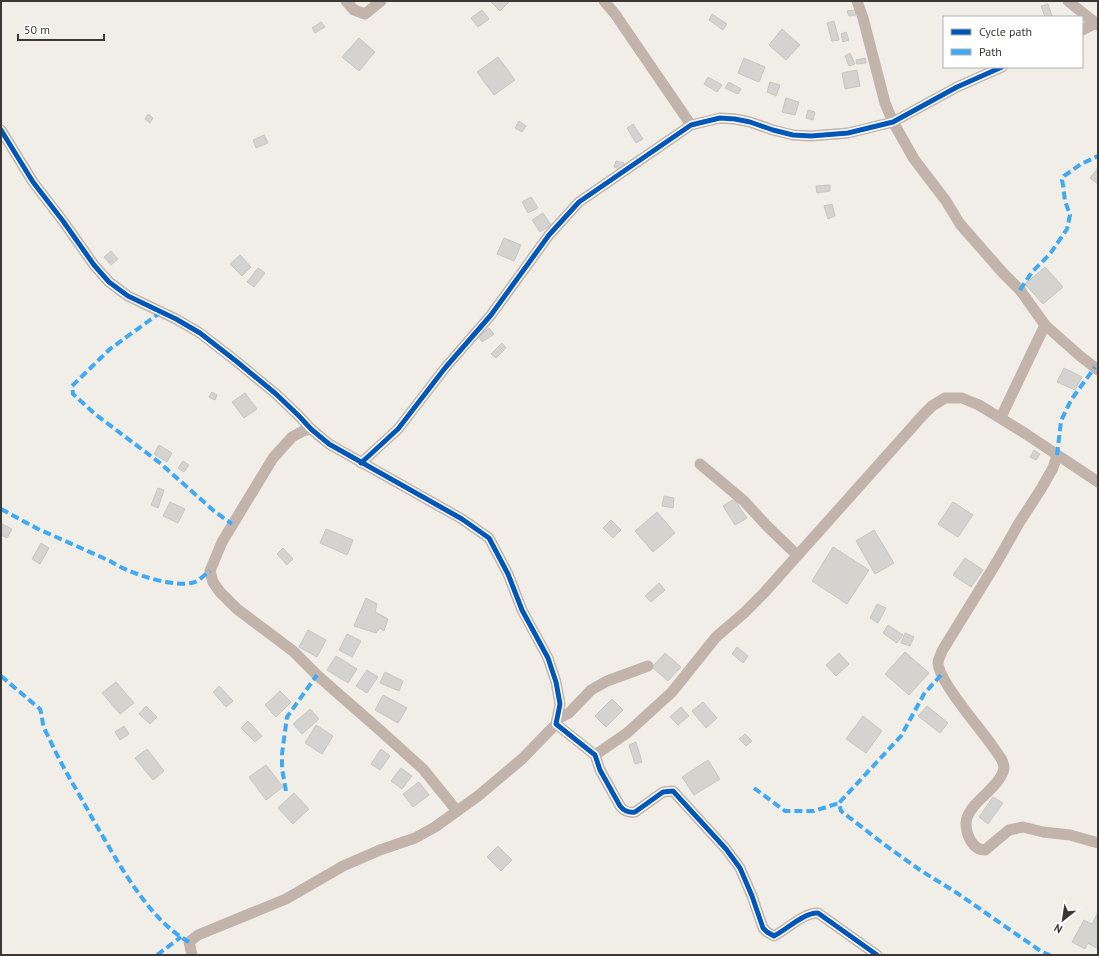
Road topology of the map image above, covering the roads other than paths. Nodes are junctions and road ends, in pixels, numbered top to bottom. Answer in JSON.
{"nodes":[{"id":1,"x":346,"y":1,"type":"edge"},
{"id":2,"x":381,"y":1,"type":"edge"},
{"id":3,"x":604,"y":1,"type":"edge"},
{"id":4,"x":857,"y":1,"type":"edge"},
{"id":5,"x":1068,"y":1,"type":"edge"},
{"id":6,"x":1097,"y":24,"type":"edge"},
{"id":7,"x":1083,"y":30,"type":"edge"},
{"id":8,"x":1000,"y":68,"type":"edge"},
{"id":9,"x":893,"y":122,"type":"junction"},
{"id":10,"x":691,"y":125,"type":"junction"},
{"id":11,"x":1,"y":130,"type":"edge"},
{"id":12,"x":1044,"y":325,"type":"junction"},
{"id":13,"x":1098,"y":370,"type":"edge"},
{"id":14,"x":1001,"y":417,"type":"junction"},
{"id":15,"x":311,"y":429,"type":"junction"},
{"id":16,"x":1056,"y":455,"type":"junction"},
{"id":17,"x":361,"y":463,"type":"junction"},
{"id":18,"x":700,"y":464,"type":"dead end"},
{"id":19,"x":1098,"y":482,"type":"edge"},
{"id":20,"x":797,"y":555,"type":"junction"},
{"id":21,"x":648,"y":666,"type":"dead end"},
{"id":22,"x":557,"y":721,"type":"junction"},
{"id":23,"x":595,"y":755,"type":"junction"},
{"id":24,"x":457,"y":811,"type":"junction"},
{"id":25,"x":1098,"y":844,"type":"edge"},
{"id":26,"x":192,"y":955,"type":"edge"},
{"id":27,"x":877,"y":955,"type":"edge"}],
"edges":[{"from":1,"to":2,"type":"street"},
{"from":3,"to":10,"type":"street"},
{"from":4,"to":9,"type":"street"},
{"from":5,"to":6,"type":"street"},
{"from":6,"to":7,"type":"street"},
{"from":8,"to":9,"type":"street"},
{"from":9,"to":10,"type":"street"},
{"from":9,"to":12,"type":"street"},
{"from":10,"to":17,"type":"street"},
{"from":11,"to":15,"type":"street"},
{"from":12,"to":13,"type":"street"},
{"from":12,"to":14,"type":"street"},
{"from":14,"to":16,"type":"street"},
{"from":14,"to":20,"type":"street"},
{"from":15,"to":17,"type":"street"},
{"from":15,"to":24,"type":"street"},
{"from":16,"to":19,"type":"street"},
{"from":16,"to":25,"type":"street"},
{"from":17,"to":22,"type":"street"},
{"from":18,"to":20,"type":"street"},
{"from":20,"to":23,"type":"street"},
{"from":21,"to":22,"type":"street"},
{"from":22,"to":23,"type":"street"},
{"from":22,"to":24,"type":"street"},
{"from":23,"to":27,"type":"street"},
{"from":24,"to":26,"type":"street"}]}
